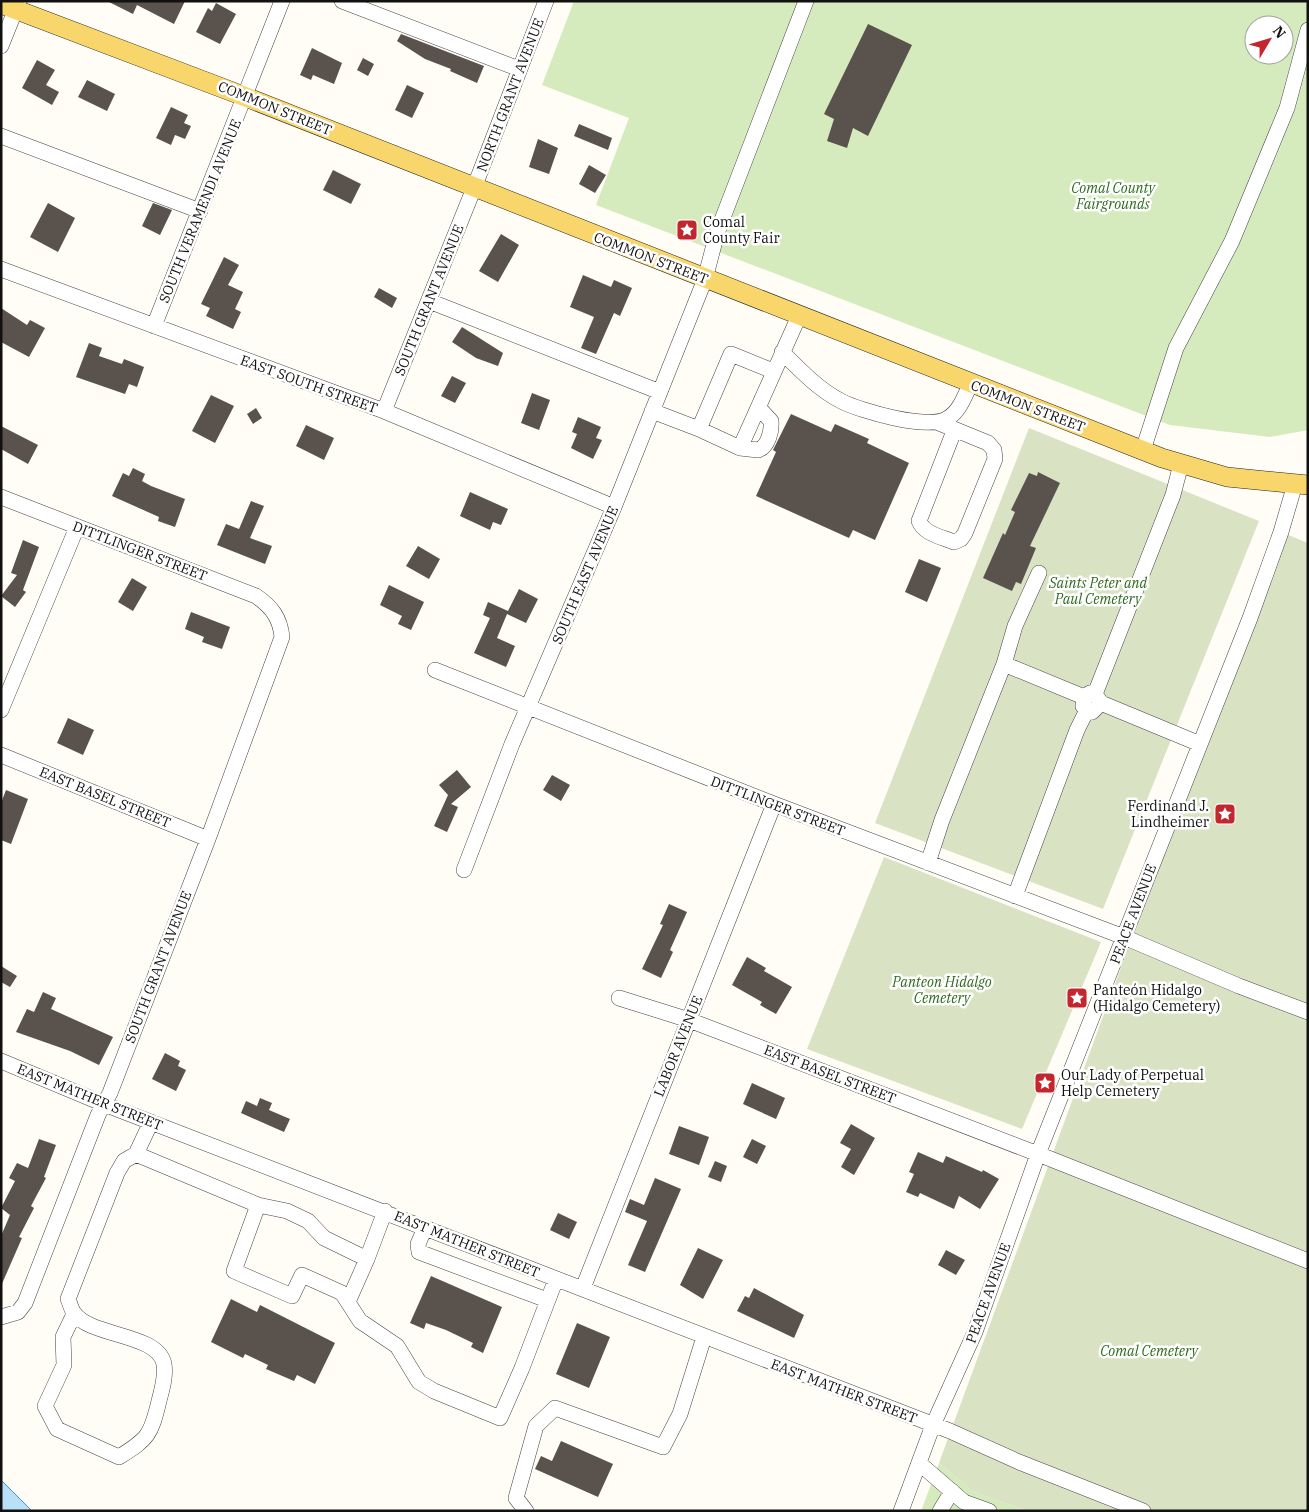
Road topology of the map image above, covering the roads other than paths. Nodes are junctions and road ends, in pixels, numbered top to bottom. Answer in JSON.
{"nodes":[{"id":1,"x":282,"y":1,"type":"edge"},
{"id":2,"x":342,"y":1,"type":"edge"},
{"id":3,"x":546,"y":1,"type":"edge"},
{"id":4,"x":806,"y":1,"type":"edge"},
{"id":5,"x":12,"y":5,"type":"edge"},
{"id":6,"x":1308,"y":30,"type":"edge"},
{"id":7,"x":1,"y":46,"type":"edge"},
{"id":8,"x":519,"y":69,"type":"junction"},
{"id":9,"x":246,"y":97,"type":"junction"},
{"id":10,"x":1,"y":136,"type":"edge"},
{"id":11,"x":474,"y":188,"type":"junction"},
{"id":12,"x":200,"y":211,"type":"junction"},
{"id":13,"x":1,"y":269,"type":"edge"},
{"id":14,"x":705,"y":279,"type":"junction"},
{"id":15,"x":429,"y":301,"type":"junction"},
{"id":16,"x":799,"y":316,"type":"junction"},
{"id":17,"x":154,"y":326,"type":"junction"},
{"id":18,"x":782,"y":352,"type":"junction"},
{"id":19,"x":773,"y":372,"type":"junction"},
{"id":20,"x":971,"y":384,"type":"junction"},
{"id":21,"x":660,"y":392,"type":"junction"},
{"id":22,"x":758,"y":408,"type":"junction"},
{"id":23,"x":384,"y":411,"type":"junction"},
{"id":24,"x":652,"y":411,"type":"junction"},
{"id":25,"x":939,"y":423,"type":"junction"},
{"id":26,"x":699,"y":429,"type":"junction"},
{"id":27,"x":954,"y":431,"type":"junction"},
{"id":28,"x":740,"y":448,"type":"junction"},
{"id":29,"x":1143,"y":450,"type":"junction"},
{"id":30,"x":1181,"y":464,"type":"junction"},
{"id":31,"x":1301,"y":484,"type":"edge"},
{"id":32,"x":1,"y":497,"type":"edge"},
{"id":33,"x":614,"y":506,"type":"junction"},
{"id":34,"x":77,"y":527,"type":"junction"},
{"id":35,"x":1039,"y":573,"type":"dead end"},
{"id":36,"x":274,"y":612,"type":"joint"},
{"id":37,"x":1004,"y":664,"type":"junction"},
{"id":38,"x":435,"y":670,"type":"dead end"},
{"id":39,"x":1091,"y":701,"type":"junction"},
{"id":40,"x":528,"y":706,"type":"junction"},
{"id":41,"x":1,"y":710,"type":"edge"},
{"id":42,"x":1200,"y":744,"type":"junction"},
{"id":43,"x":1,"y":755,"type":"edge"},
{"id":44,"x":774,"y":804,"type":"junction"},
{"id":45,"x":208,"y":839,"type":"junction"},
{"id":46,"x":928,"y":864,"type":"junction"},
{"id":47,"x":464,"y":870,"type":"dead end"},
{"id":48,"x":1015,"y":896,"type":"junction"},
{"id":49,"x":1124,"y":937,"type":"junction"},
{"id":50,"x":619,"y":998,"type":"dead end"},
{"id":51,"x":1308,"y":1012,"type":"edge"},
{"id":52,"x":689,"y":1020,"type":"junction"},
{"id":53,"x":1,"y":1061,"type":"edge"},
{"id":54,"x":104,"y":1104,"type":"junction"},
{"id":55,"x":151,"y":1122,"type":"junction"},
{"id":56,"x":136,"y":1154,"type":"junction"},
{"id":57,"x":1038,"y":1154,"type":"junction"},
{"id":58,"x":258,"y":1205,"type":"junction"},
{"id":59,"x":385,"y":1211,"type":"junction"},
{"id":60,"x":425,"y":1228,"type":"junction"},
{"id":61,"x":367,"y":1259,"type":"junction"},
{"id":62,"x":1308,"y":1261,"type":"edge"},
{"id":63,"x":556,"y":1279,"type":"junction"},
{"id":64,"x":583,"y":1288,"type":"junction"},
{"id":65,"x":547,"y":1300,"type":"junction"},
{"id":66,"x":348,"y":1302,"type":"junction"},
{"id":67,"x":74,"y":1314,"type":"junction"},
{"id":68,"x":7,"y":1316,"type":"edge"},
{"id":69,"x":704,"y":1337,"type":"junction"},
{"id":70,"x":933,"y":1425,"type":"junction"},
{"id":71,"x":919,"y":1462,"type":"junction"},
{"id":72,"x":952,"y":1491,"type":"junction"},
{"id":73,"x":526,"y":1511,"type":"edge"},
{"id":74,"x":901,"y":1511,"type":"edge"},
{"id":75,"x":940,"y":1511,"type":"edge"},
{"id":76,"x":988,"y":1511,"type":"edge"},
{"id":77,"x":1143,"y":1511,"type":"edge"}],
"edges":[{"from":1,"to":9,"type":"street","name":"SOUTH VERAMENDI AVENUE"},
{"from":2,"to":8,"type":"street"},
{"from":3,"to":8,"type":"street","name":"NORTH GRANT AVENUE"},
{"from":4,"to":14,"type":"street","name":"SOUTH EAST AVENUE"},
{"from":5,"to":7,"type":"street"},
{"from":5,"to":9,"type":"main road","name":"COMMON STREET"},
{"from":6,"to":29,"type":"street"},
{"from":8,"to":11,"type":"street","name":"NORTH GRANT AVENUE"},
{"from":9,"to":11,"type":"main road","name":"COMMON STREET"},
{"from":9,"to":12,"type":"street","name":"SOUTH VERAMENDI AVENUE"},
{"from":10,"to":12,"type":"street"},
{"from":11,"to":14,"type":"main road","name":"COMMON STREET"},
{"from":11,"to":15,"type":"street","name":"SOUTH GRANT AVENUE"},
{"from":12,"to":17,"type":"street","name":"SOUTH VERAMENDI AVENUE"},
{"from":13,"to":17,"type":"street","name":"EAST SOUTH STREET"},
{"from":14,"to":16,"type":"main road","name":"COMMON STREET"},
{"from":14,"to":21,"type":"street","name":"SOUTH EAST AVENUE"},
{"from":15,"to":21,"type":"street"},
{"from":15,"to":23,"type":"street","name":"SOUTH GRANT AVENUE"},
{"from":16,"to":18,"type":"street"},
{"from":16,"to":20,"type":"main road","name":"COMMON STREET"},
{"from":17,"to":23,"type":"street","name":"EAST SOUTH STREET"},
{"from":18,"to":19,"type":"street"},
{"from":18,"to":25,"type":"street"},
{"from":19,"to":22,"type":"street"},
{"from":19,"to":26,"type":"street"},
{"from":20,"to":25,"type":"street"},
{"from":20,"to":29,"type":"main road","name":"COMMON STREET"},
{"from":21,"to":24,"type":"street","name":"SOUTH EAST AVENUE"},
{"from":22,"to":28,"type":"street"},
{"from":22,"to":28,"type":"street"},
{"from":23,"to":33,"type":"street","name":"EAST SOUTH STREET"},
{"from":24,"to":26,"type":"street"},
{"from":24,"to":33,"type":"street","name":"SOUTH EAST AVENUE"},
{"from":25,"to":27,"type":"street"},
{"from":26,"to":28,"type":"street"},
{"from":27,"to":27,"type":"street"},
{"from":29,"to":30,"type":"main road","name":"COMMON STREET"},
{"from":30,"to":31,"type":"main road","name":"COMMON STREET"},
{"from":30,"to":39,"type":"street"},
{"from":31,"to":42,"type":"street","name":"PEACE AVENUE"},
{"from":32,"to":34,"type":"street","name":"DITTLINGER STREET"},
{"from":33,"to":40,"type":"street","name":"SOUTH EAST AVENUE"},
{"from":34,"to":36,"type":"street","name":"DITTLINGER STREET"},
{"from":34,"to":41,"type":"street"},
{"from":35,"to":37,"type":"street"},
{"from":36,"to":45,"type":"street","name":"SOUTH GRANT AVENUE"},
{"from":37,"to":39,"type":"street"},
{"from":37,"to":46,"type":"street"},
{"from":38,"to":40,"type":"street","name":"DITTLINGER STREET"},
{"from":39,"to":42,"type":"street"},
{"from":39,"to":48,"type":"street"},
{"from":40,"to":44,"type":"street","name":"DITTLINGER STREET"},
{"from":40,"to":47,"type":"street","name":"SOUTH EAST AVENUE"},
{"from":42,"to":49,"type":"street","name":"PEACE AVENUE"},
{"from":43,"to":45,"type":"street","name":"EAST BASEL STREET"},
{"from":44,"to":46,"type":"street","name":"DITTLINGER STREET"},
{"from":44,"to":52,"type":"street","name":"LABOR AVENUE"},
{"from":45,"to":54,"type":"street","name":"SOUTH GRANT AVENUE"},
{"from":46,"to":48,"type":"street","name":"DITTLINGER STREET"},
{"from":48,"to":49,"type":"street","name":"DITTLINGER STREET"},
{"from":49,"to":51,"type":"street","name":"DITTLINGER STREET"},
{"from":49,"to":57,"type":"street","name":"PEACE AVENUE"},
{"from":50,"to":52,"type":"street","name":"EAST BASEL STREET"},
{"from":52,"to":57,"type":"street","name":"EAST BASEL STREET"},
{"from":52,"to":64,"type":"street","name":"LABOR AVENUE"},
{"from":53,"to":54,"type":"street","name":"EAST MATHER STREET"},
{"from":54,"to":55,"type":"street","name":"EAST MATHER STREET"},
{"from":54,"to":68,"type":"street","name":"SOUTH GRANT AVENUE"},
{"from":55,"to":56,"type":"street"},
{"from":55,"to":59,"type":"street","name":"EAST MATHER STREET"},
{"from":56,"to":58,"type":"street"},
{"from":56,"to":67,"type":"street"},
{"from":57,"to":62,"type":"street","name":"EAST BASEL STREET"},
{"from":57,"to":70,"type":"street","name":"PEACE AVENUE"},
{"from":58,"to":61,"type":"street"},
{"from":58,"to":66,"type":"street"},
{"from":59,"to":60,"type":"street","name":"EAST MATHER STREET"},
{"from":59,"to":61,"type":"street"},
{"from":60,"to":63,"type":"street","name":"EAST MATHER STREET"},
{"from":60,"to":65,"type":"street"},
{"from":61,"to":66,"type":"street"},
{"from":63,"to":64,"type":"street","name":"EAST MATHER STREET"},
{"from":63,"to":65,"type":"street"},
{"from":64,"to":69,"type":"street","name":"EAST MATHER STREET"},
{"from":65,"to":66,"type":"street"},
{"from":67,"to":67,"type":"street"},
{"from":69,"to":70,"type":"street","name":"EAST MATHER STREET"},
{"from":69,"to":73,"type":"street"},
{"from":70,"to":71,"type":"street","name":"PEACE AVENUE"},
{"from":70,"to":77,"type":"street","name":"EAST MATHER STREET"},
{"from":71,"to":72,"type":"street"},
{"from":71,"to":74,"type":"street","name":"PEACE AVENUE"},
{"from":72,"to":75,"type":"street"},
{"from":72,"to":76,"type":"street"}]}
